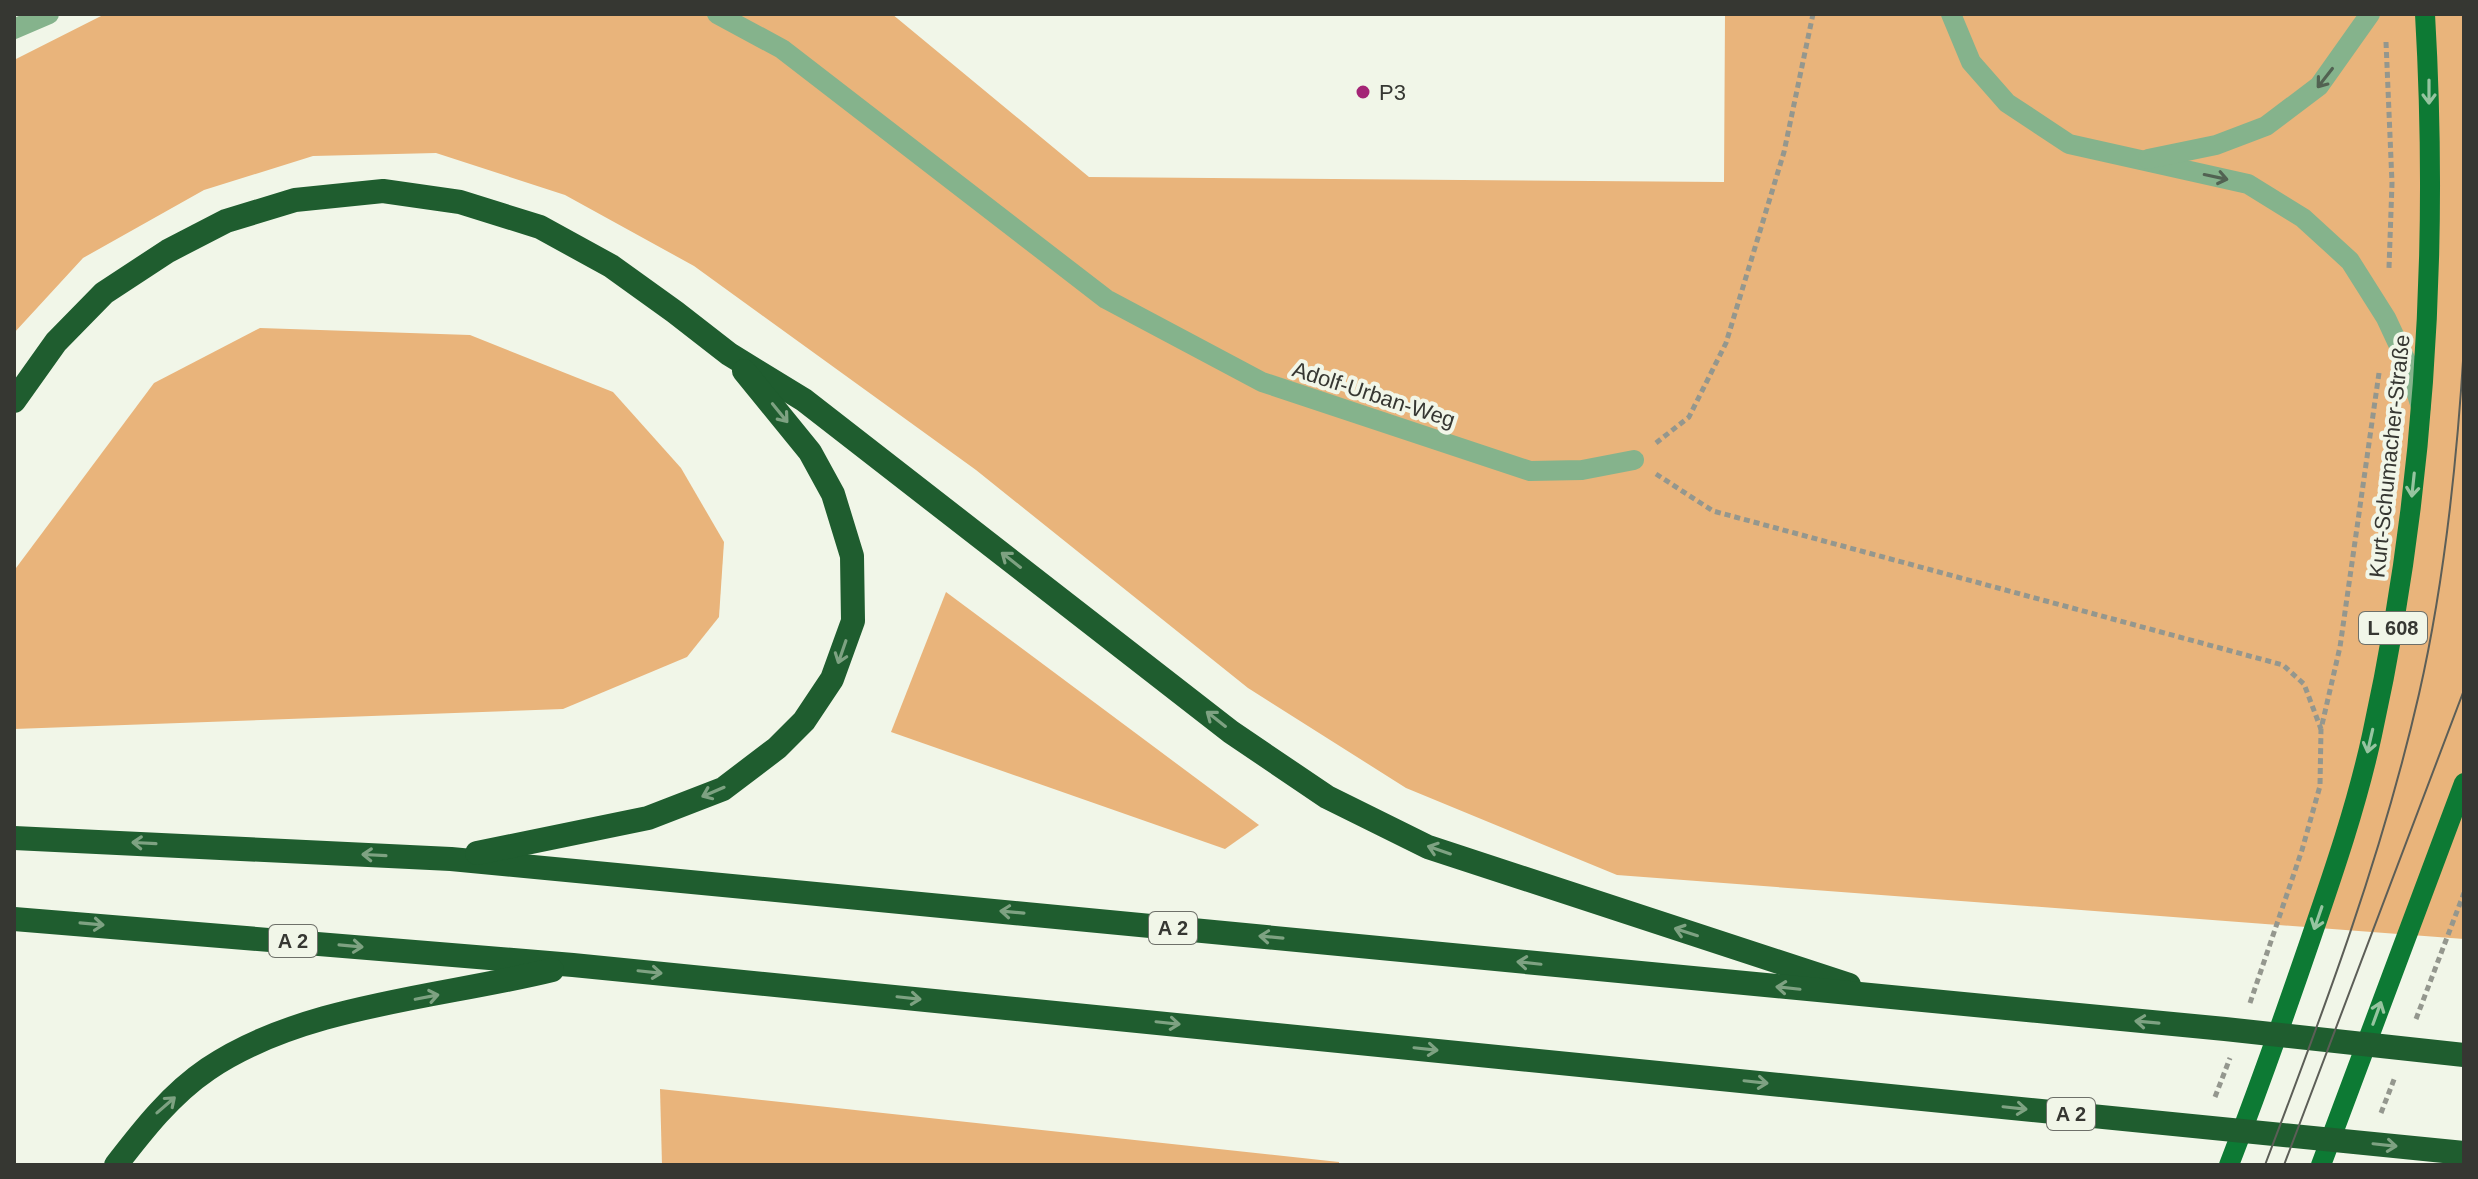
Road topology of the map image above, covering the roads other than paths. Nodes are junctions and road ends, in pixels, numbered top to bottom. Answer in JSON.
{"nodes":[{"id":1,"x":49,"y":14,"type":"edge"},
{"id":2,"x":717,"y":14,"type":"edge"},
{"id":3,"x":1951,"y":14,"type":"edge"},
{"id":4,"x":2370,"y":14,"type":"edge"},
{"id":5,"x":2425,"y":14,"type":"edge"},
{"id":6,"x":14,"y":29,"type":"edge"},
{"id":7,"x":2140,"y":161,"type":"junction"},
{"id":8,"x":729,"y":354,"type":"junction"},
{"id":9,"x":14,"y":401,"type":"edge"},
{"id":10,"x":2421,"y":407,"type":"junction"},
{"id":11,"x":1634,"y":460,"type":"road end"},
{"id":12,"x":2464,"y":783,"type":"edge"},
{"id":13,"x":14,"y":838,"type":"edge"},
{"id":14,"x":451,"y":859,"type":"junction"},
{"id":15,"x":14,"y":919,"type":"edge"},
{"id":16,"x":573,"y":965,"type":"junction"},
{"id":17,"x":1894,"y":999,"type":"junction"},
{"id":18,"x":2464,"y":1055,"type":"edge"},
{"id":19,"x":2464,"y":1153,"type":"edge"},
{"id":20,"x":116,"y":1165,"type":"edge"},
{"id":21,"x":2229,"y":1165,"type":"edge"},
{"id":22,"x":2321,"y":1165,"type":"edge"}],
"edges":[{"from":1,"to":6,"type":"street"},
{"from":2,"to":11,"type":"street","name":"Adolf-Urban-Weg"},
{"from":3,"to":7,"type":"street"},
{"from":4,"to":7,"type":"street","one_way":true},
{"from":5,"to":10,"type":"main road","name":"Kurt-Schumacher-Straße","number":"L 608","one_way":true},
{"from":7,"to":10,"type":"street","one_way":true},
{"from":8,"to":9,"type":"highway"},
{"from":8,"to":14,"type":"highway","one_way":true},
{"from":17,"to":8,"type":"highway","one_way":true},
{"from":10,"to":21,"type":"main road","name":"Kurt-Schumacher-Straße","number":"L 608","one_way":true},
{"from":22,"to":12,"type":"main road","one_way":true},
{"from":14,"to":13,"type":"highway","number":"A 2","one_way":true},
{"from":17,"to":14,"type":"highway","number":"A 2","one_way":true},
{"from":15,"to":16,"type":"highway","number":"A 2","one_way":true},
{"from":16,"to":19,"type":"highway","number":"A 2","one_way":true},
{"from":20,"to":16,"type":"highway","one_way":true},
{"from":18,"to":17,"type":"highway","number":"A 2","one_way":true}]}
